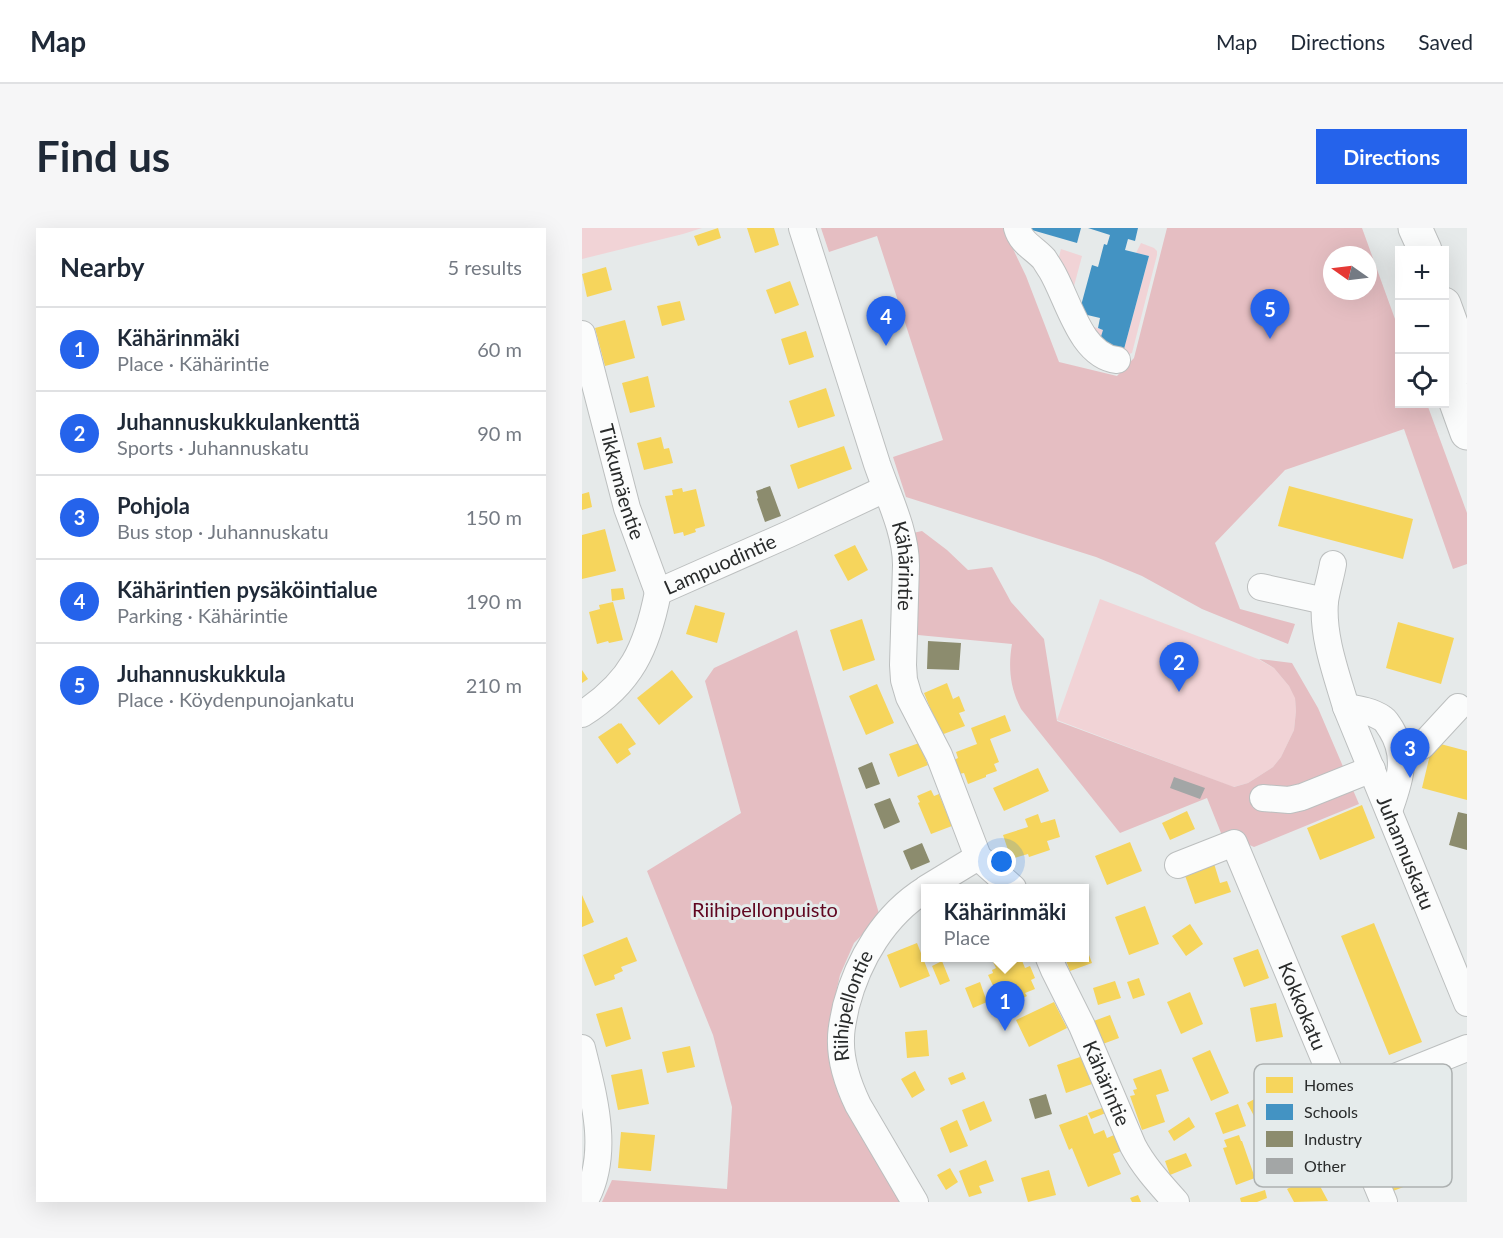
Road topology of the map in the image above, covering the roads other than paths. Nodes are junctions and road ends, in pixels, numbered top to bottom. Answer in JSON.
{"nodes":[{"id":1,"x":802,"y":228,"type":"edge"},
{"id":2,"x":1017,"y":228,"type":"edge"},
{"id":3,"x":1395,"y":228,"type":"edge"},
{"id":4,"x":1415,"y":228,"type":"edge"},
{"id":5,"x":1402,"y":246,"type":"edge"},
{"id":6,"x":1423,"y":246,"type":"edge"},
{"id":7,"x":1449,"y":332,"type":"edge"},
{"id":8,"x":582,"y":334,"type":"edge"},
{"id":9,"x":1117,"y":360,"type":"dead end"},
{"id":10,"x":1456,"y":370,"type":"edge"},
{"id":11,"x":1467,"y":433,"type":"edge"},
{"id":12,"x":885,"y":489,"type":"junction"},
{"id":13,"x":1333,"y":564,"type":"dead end"},
{"id":14,"x":1261,"y":587,"type":"dead end"},
{"id":15,"x":658,"y":592,"type":"junction"},
{"id":16,"x":1325,"y":601,"type":"junction"},
{"id":17,"x":1346,"y":707,"type":"junction"},
{"id":18,"x":1458,"y":707,"type":"dead end"},
{"id":19,"x":582,"y":714,"type":"edge"},
{"id":20,"x":1401,"y":754,"type":"junction"},
{"id":21,"x":1372,"y":769,"type":"junction"},
{"id":22,"x":1263,"y":798,"type":"dead end"},
{"id":23,"x":1389,"y":811,"type":"junction"},
{"id":24,"x":978,"y":857,"type":"junction"},
{"id":25,"x":1178,"y":865,"type":"dead end"},
{"id":26,"x":934,"y":884,"type":"edge"},
{"id":27,"x":1008,"y":884,"type":"edge"},
{"id":28,"x":921,"y":893,"type":"edge"},
{"id":29,"x":1052,"y":962,"type":"edge"},
{"id":30,"x":1467,"y":1003,"type":"edge"},
{"id":31,"x":582,"y":1048,"type":"edge"},
{"id":32,"x":1467,"y":1048,"type":"edge"},
{"id":33,"x":1326,"y":1064,"type":"edge"},
{"id":34,"x":1427,"y":1064,"type":"edge"},
{"id":35,"x":1378,"y":1187,"type":"edge"},
{"id":36,"x":584,"y":1202,"type":"edge"},
{"id":37,"x":915,"y":1202,"type":"edge"},
{"id":38,"x":1176,"y":1202,"type":"edge"},
{"id":39,"x":1384,"y":1202,"type":"edge"}],
"edges":[{"from":1,"to":12,"type":"street","name":"Kähärintie"},
{"from":2,"to":9,"type":"street"},
{"from":3,"to":5,"type":"main road"},
{"from":4,"to":6,"type":"main road"},
{"from":7,"to":10,"type":"main road"},
{"from":8,"to":15,"type":"street","name":"Tikkumäentie"},
{"from":10,"to":11,"type":"main road"},
{"from":12,"to":15,"type":"street","name":"Lampuodintie"},
{"from":12,"to":24,"type":"street","name":"Kähärintie"},
{"from":13,"to":16,"type":"street","name":"Juhannuskatu"},
{"from":14,"to":16,"type":"street"},
{"from":15,"to":19,"type":"street","name":"Lampuodintie"},
{"from":16,"to":17,"type":"street","name":"Juhannuskatu"},
{"from":17,"to":20,"type":"street"},
{"from":17,"to":21,"type":"street","name":"Juhannuskatu"},
{"from":18,"to":20,"type":"street"},
{"from":20,"to":23,"type":"street"},
{"from":21,"to":22,"type":"street"},
{"from":21,"to":23,"type":"street","name":"Juhannuskatu"},
{"from":23,"to":30,"type":"street","name":"Juhannuskatu"},
{"from":24,"to":26,"type":"street","name":"Riihipellontie"},
{"from":24,"to":27,"type":"street","name":"Kähärintie"},
{"from":25,"to":33,"type":"street","name":"Kokkokatu"},
{"from":28,"to":37,"type":"street","name":"Riihipellontie"},
{"from":29,"to":38,"type":"street","name":"Kähärintie"},
{"from":31,"to":36,"type":"street"},
{"from":32,"to":34,"type":"street"},
{"from":35,"to":39,"type":"street","name":"Kokkokatu"}]}
